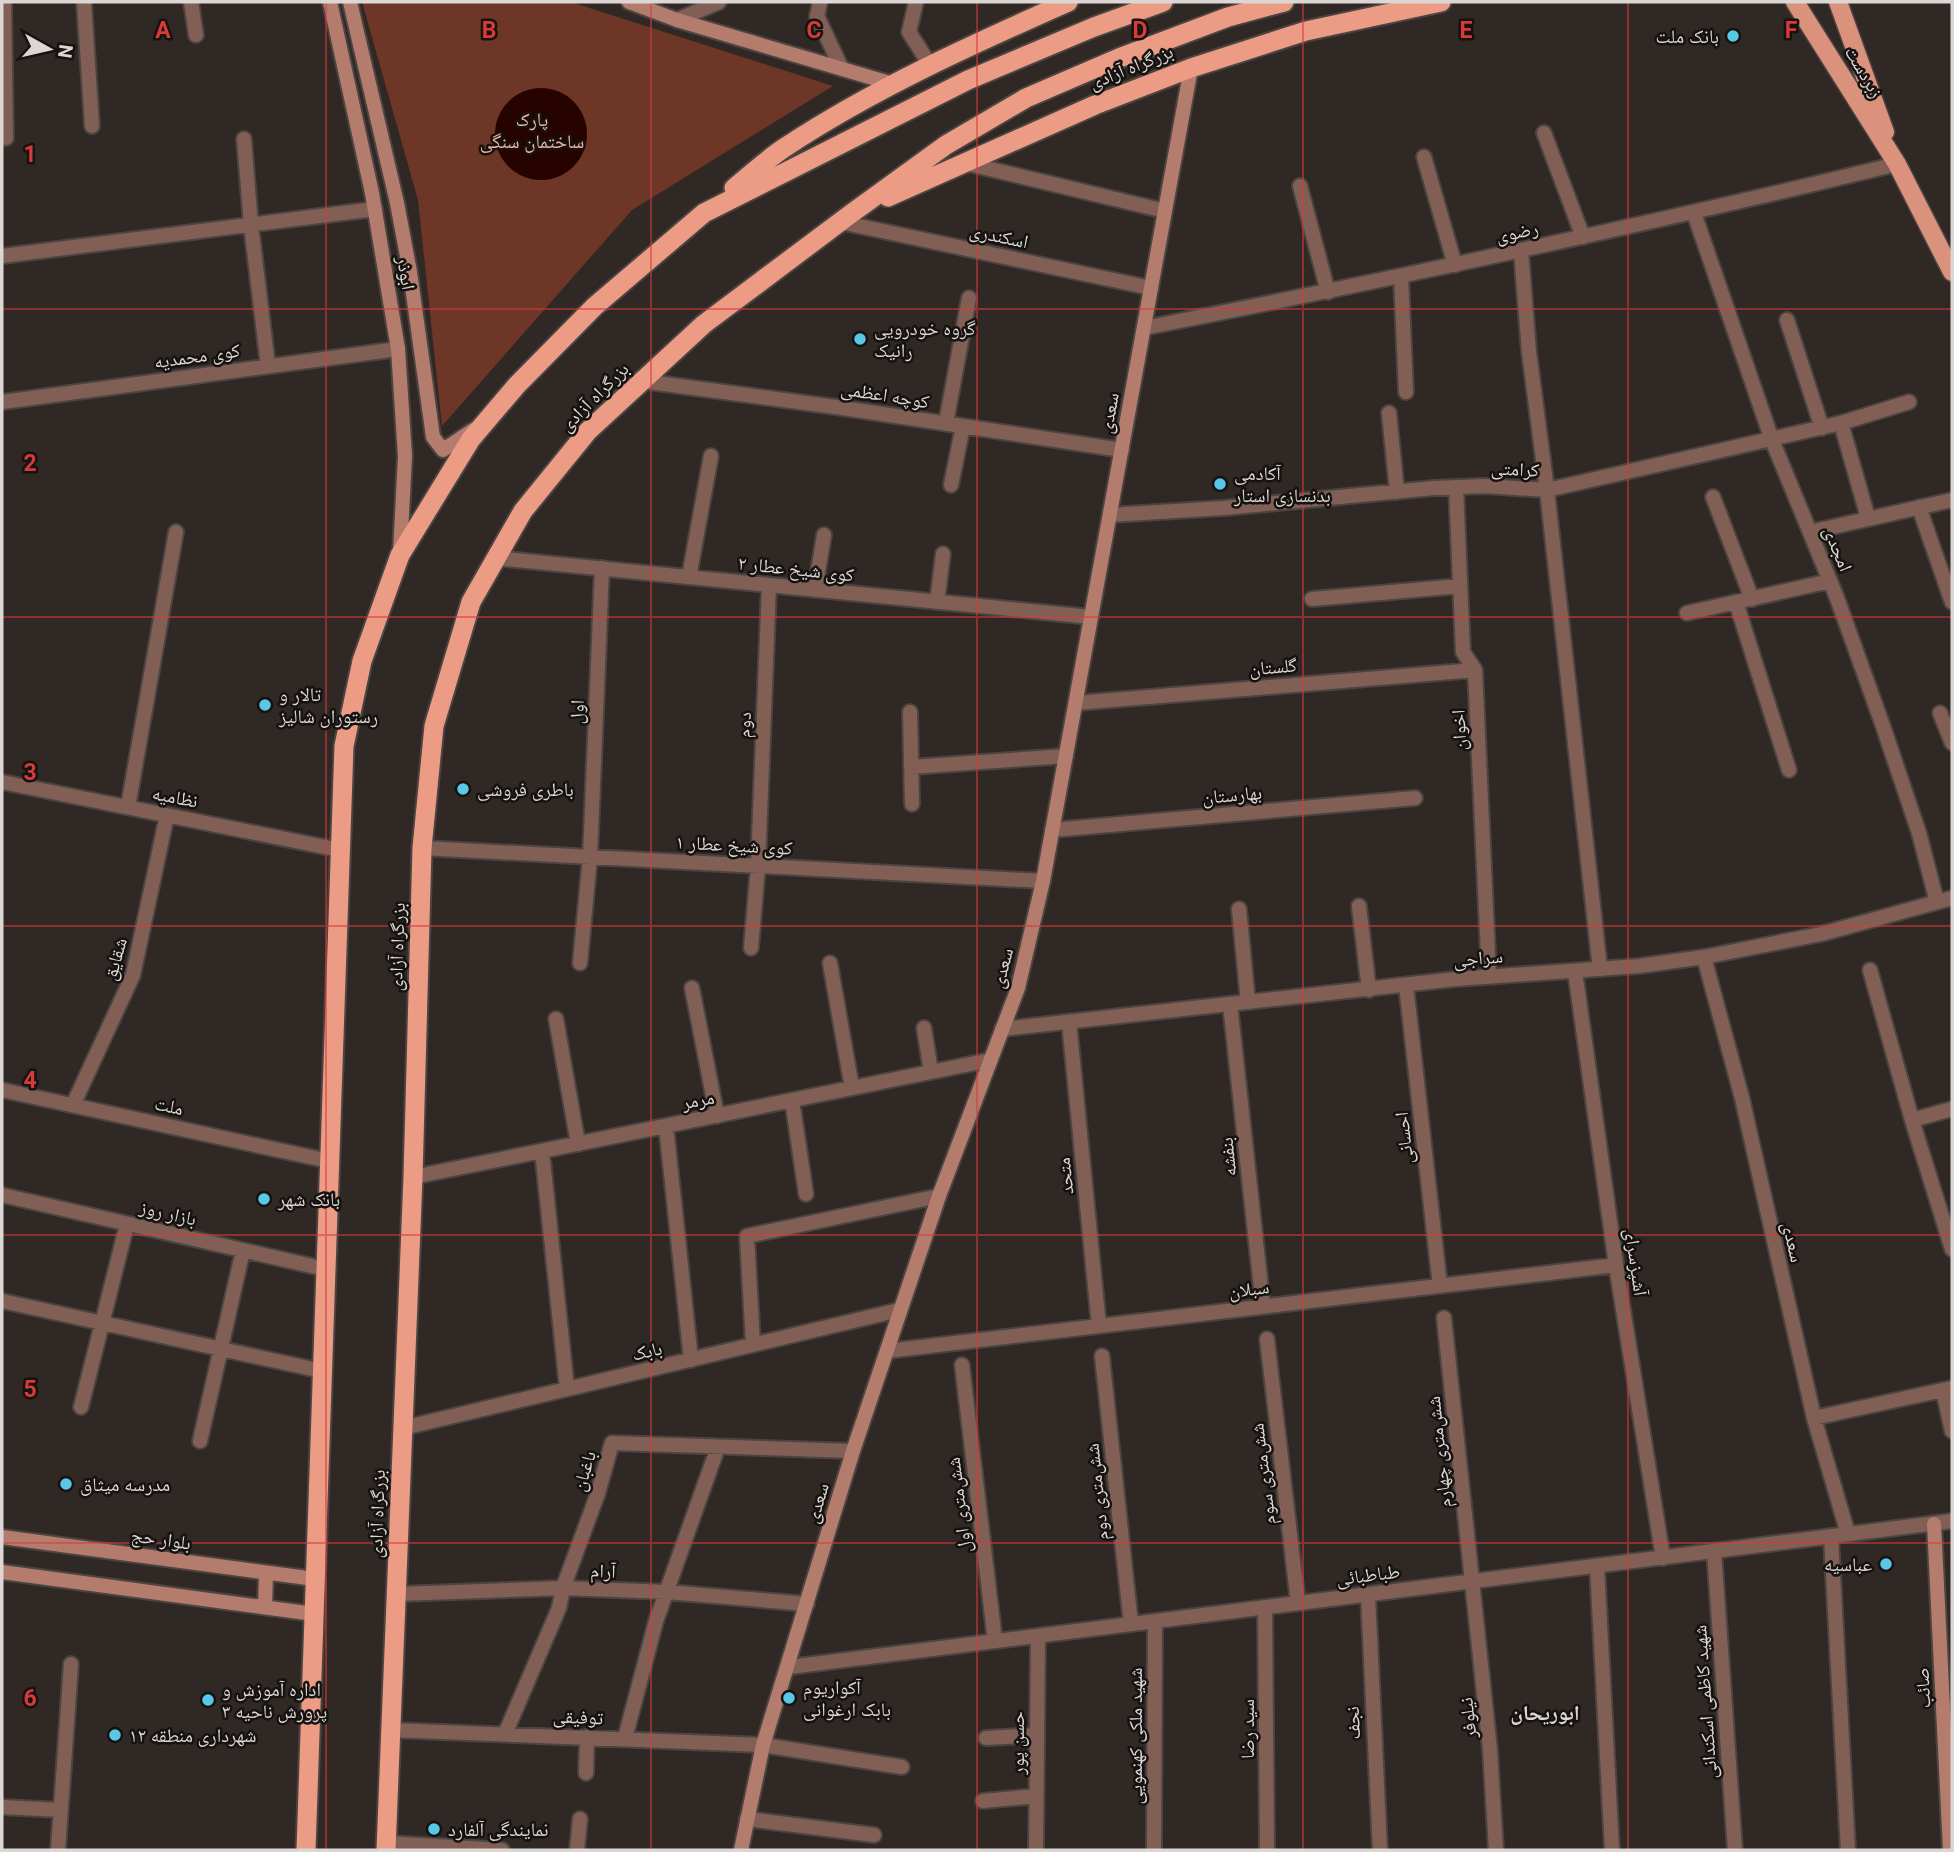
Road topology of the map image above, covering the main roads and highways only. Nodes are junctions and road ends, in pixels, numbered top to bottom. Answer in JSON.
{"nodes":[{"id":1,"x":330,"y":2,"type":"edge"},
{"id":2,"x":350,"y":2,"type":"edge"},
{"id":3,"x":629,"y":2,"type":"edge"},
{"id":4,"x":1068,"y":2,"type":"edge"},
{"id":5,"x":1163,"y":2,"type":"edge"},
{"id":6,"x":1284,"y":2,"type":"edge"},
{"id":7,"x":1441,"y":2,"type":"edge"},
{"id":8,"x":1795,"y":2,"type":"edge"},
{"id":9,"x":1838,"y":2,"type":"edge"},
{"id":10,"x":1191,"y":68,"type":"junction"},
{"id":11,"x":893,"y":84,"type":"junction"},
{"id":12,"x":1897,"y":164,"type":"junction"},
{"id":13,"x":704,"y":213,"type":"junction"},
{"id":14,"x":846,"y":217,"type":"junction"},
{"id":15,"x":1952,"y":272,"type":"edge"},
{"id":16,"x":420,"y":346,"type":"junction"},
{"id":17,"x":398,"y":349,"type":"junction"},
{"id":18,"x":486,"y":421,"type":"junction"},
{"id":19,"x":400,"y":555,"type":"junction"},
{"id":20,"x":1934,"y":1524,"type":"road end"},
{"id":21,"x":2,"y":1537,"type":"edge"},
{"id":22,"x":2,"y":1572,"type":"edge"},
{"id":23,"x":266,"y":1573,"type":"junction"},
{"id":24,"x":315,"y":1580,"type":"junction"},
{"id":25,"x":265,"y":1607,"type":"junction"},
{"id":26,"x":314,"y":1614,"type":"junction"},
{"id":27,"x":387,"y":1847,"type":"edge"},
{"id":28,"x":306,"y":1850,"type":"edge"},
{"id":29,"x":741,"y":1850,"type":"edge"},
{"id":30,"x":1950,"y":1850,"type":"edge"}],
"edges":[{"from":1,"to":17,"type":"main road","name":"ابوذر"},
{"from":2,"to":16,"type":"main road","name":"ابوذر"},
{"from":3,"to":11,"type":"main road"},
{"from":4,"to":11,"type":"highway"},
{"from":5,"to":13,"type":"highway"},
{"from":6,"to":14,"type":"highway","name":"بزرگراه آزادی"},
{"from":7,"to":10,"type":"highway","name":"بزرگراه آزادی"},
{"from":8,"to":12,"type":"main road","name":"زبردست"},
{"from":9,"to":12,"type":"main road","name":"زبردست"},
{"from":10,"to":14,"type":"highway","name":"بزرگراه آزادی"},
{"from":10,"to":29,"type":"main road","name":"سعدی"},
{"from":11,"to":13,"type":"highway"},
{"from":12,"to":15,"type":"main road","name":"زبردست"},
{"from":13,"to":18,"type":"highway"},
{"from":14,"to":27,"type":"highway","name":"بزرگراه آزادی"},
{"from":16,"to":17,"type":"main road"},
{"from":16,"to":18,"type":"main road","name":"ابوذر"},
{"from":17,"to":19,"type":"main road","name":"ابوذر"},
{"from":18,"to":19,"type":"highway"},
{"from":19,"to":24,"type":"highway"},
{"from":20,"to":30,"type":"main road","name":"صائب"},
{"from":21,"to":23,"type":"main road","name":"بلوار حج"},
{"from":22,"to":25,"type":"main road"},
{"from":23,"to":24,"type":"main road","name":"بلوار حج"},
{"from":23,"to":25,"type":"main road"},
{"from":24,"to":26,"type":"highway"},
{"from":25,"to":26,"type":"main road"},
{"from":26,"to":28,"type":"highway"}]}
